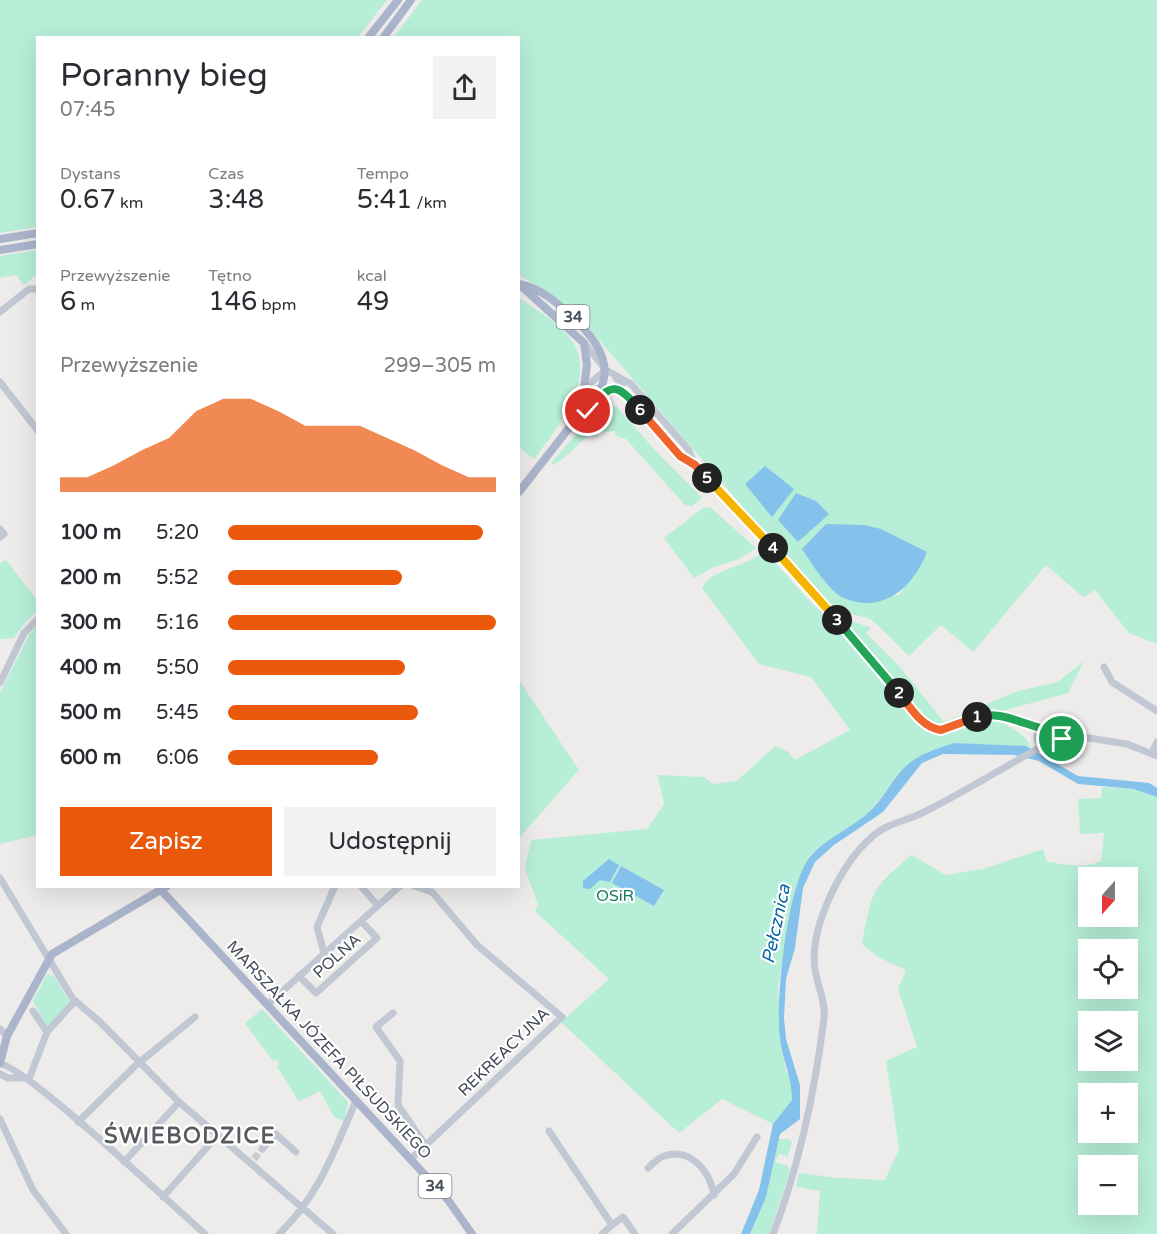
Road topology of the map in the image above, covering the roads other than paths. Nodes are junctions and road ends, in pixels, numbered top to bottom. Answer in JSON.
{"nodes":[{"id":1,"x":398,"y":0,"type":"edge"},
{"id":2,"x":411,"y":0,"type":"edge"},
{"id":3,"x":370,"y":36,"type":"edge"},
{"id":4,"x":384,"y":36,"type":"edge"},
{"id":5,"x":36,"y":233,"type":"edge"},
{"id":6,"x":0,"y":239,"type":"edge"},
{"id":7,"x":36,"y":244,"type":"edge"},
{"id":8,"x":0,"y":250,"type":"edge"},
{"id":9,"x":520,"y":284,"type":"edge"},
{"id":10,"x":520,"y":285,"type":"edge"},
{"id":11,"x":36,"y":289,"type":"edge"},
{"id":12,"x":0,"y":312,"type":"edge"},
{"id":13,"x":584,"y":342,"type":"junction"},
{"id":14,"x":610,"y":372,"type":"junction"},
{"id":15,"x":0,"y":382,"type":"edge"},
{"id":16,"x":584,"y":388,"type":"junction"},
{"id":17,"x":624,"y":391,"type":"junction"},
{"id":18,"x":600,"y":394,"type":"junction"},
{"id":19,"x":36,"y":428,"type":"edge"},
{"id":20,"x":568,"y":428,"type":"junction"},
{"id":21,"x":695,"y":465,"type":"junction"},
{"id":22,"x":520,"y":491,"type":"edge"},
{"id":23,"x":0,"y":529,"type":"edge"},
{"id":24,"x":0,"y":537,"type":"edge"},
{"id":25,"x":36,"y":621,"type":"edge"},
{"id":26,"x":1104,"y":667,"type":"dead end"},
{"id":27,"x":0,"y":682,"type":"edge"},
{"id":28,"x":1157,"y":711,"type":"edge"},
{"id":29,"x":1040,"y":733,"type":"junction"},
{"id":30,"x":1052,"y":736,"type":"junction"},
{"id":31,"x":1157,"y":742,"type":"edge"},
{"id":32,"x":1039,"y":746,"type":"junction"},
{"id":33,"x":1154,"y":754,"type":"edge"},
{"id":34,"x":0,"y":879,"type":"edge"},
{"id":35,"x":164,"y":888,"type":"edge"},
{"id":36,"x":334,"y":888,"type":"edge"},
{"id":37,"x":363,"y":888,"type":"edge"},
{"id":38,"x":398,"y":888,"type":"edge"},
{"id":39,"x":420,"y":888,"type":"edge"},
{"id":40,"x":378,"y":906,"type":"junction"},
{"id":41,"x":361,"y":921,"type":"junction"},
{"id":42,"x":324,"y":953,"type":"junction"},
{"id":43,"x":48,"y":959,"type":"junction"},
{"id":44,"x":299,"y":976,"type":"junction"},
{"id":45,"x":75,"y":1001,"type":"junction"},
{"id":46,"x":267,"y":1005,"type":"junction"},
{"id":47,"x":33,"y":1011,"type":"dead end"},
{"id":48,"x":393,"y":1014,"type":"dead end"},
{"id":49,"x":195,"y":1017,"type":"dead end"},
{"id":50,"x":0,"y":1029,"type":"edge"},
{"id":51,"x":47,"y":1032,"type":"junction"},
{"id":52,"x":6,"y":1037,"type":"junction"},
{"id":53,"x":0,"y":1048,"type":"edge"},
{"id":54,"x":0,"y":1063,"type":"edge"},
{"id":55,"x":140,"y":1063,"type":"junction"},
{"id":56,"x":1,"y":1076,"type":"edge"},
{"id":57,"x":29,"y":1079,"type":"junction"},
{"id":58,"x":356,"y":1101,"type":"junction"},
{"id":59,"x":179,"y":1102,"type":"junction"},
{"id":60,"x":0,"y":1119,"type":"edge"},
{"id":61,"x":78,"y":1122,"type":"junction"},
{"id":62,"x":549,"y":1131,"type":"dead end"},
{"id":63,"x":217,"y":1136,"type":"junction"},
{"id":64,"x":757,"y":1137,"type":"dead end"},
{"id":65,"x":426,"y":1146,"type":"junction"},
{"id":66,"x":262,"y":1149,"type":"tunnel mouth"},
{"id":67,"x":296,"y":1152,"type":"dead end"},
{"id":68,"x":411,"y":1160,"type":"junction"},
{"id":69,"x":124,"y":1162,"type":"junction"},
{"id":70,"x":648,"y":1168,"type":"dead end"},
{"id":71,"x":714,"y":1195,"type":"junction"},
{"id":72,"x":162,"y":1197,"type":"junction"},
{"id":73,"x":303,"y":1210,"type":"junction"},
{"id":74,"x":612,"y":1225,"type":"junction"},
{"id":75,"x":66,"y":1234,"type":"edge"},
{"id":76,"x":205,"y":1234,"type":"edge"},
{"id":77,"x":279,"y":1234,"type":"edge"},
{"id":78,"x":333,"y":1234,"type":"edge"},
{"id":79,"x":472,"y":1234,"type":"edge"},
{"id":80,"x":602,"y":1234,"type":"edge"},
{"id":81,"x":635,"y":1234,"type":"edge"},
{"id":82,"x":672,"y":1234,"type":"edge"},
{"id":83,"x":773,"y":1234,"type":"edge"}],
"edges":[{"from":1,"to":3,"type":"main road"},
{"from":2,"to":4,"type":"main road"},
{"from":5,"to":6,"type":"main road"},
{"from":7,"to":8,"type":"main road"},
{"from":9,"to":14,"type":"main road","number":"34"},
{"from":10,"to":13,"type":"main road","number":"34"},
{"from":11,"to":12,"type":"street"},
{"from":13,"to":14,"type":"street"},
{"from":13,"to":16,"type":"main road","number":"34"},
{"from":14,"to":16,"type":"street"},
{"from":14,"to":17,"type":"street"},
{"from":14,"to":18,"type":"main road","number":"34"},
{"from":14,"to":21,"type":"street"},
{"from":15,"to":19,"type":"street"},
{"from":16,"to":20,"type":"main road","number":"34"},
{"from":17,"to":18,"type":"street"},
{"from":17,"to":21,"type":"street"},
{"from":18,"to":20,"type":"main road","number":"34"},
{"from":20,"to":22,"type":"main road","number":"34"},
{"from":21,"to":29,"type":"street"},
{"from":23,"to":24,"type":"street"},
{"from":25,"to":27,"type":"street"},
{"from":26,"to":28,"type":"street"},
{"from":29,"to":30,"type":"street"},
{"from":29,"to":32,"type":"street"},
{"from":30,"to":32,"type":"street"},
{"from":30,"to":33,"type":"street"},
{"from":31,"to":33,"type":"street"},
{"from":32,"to":83,"type":"street"},
{"from":34,"to":43,"type":"street"},
{"from":35,"to":43,"type":"main road"},
{"from":35,"to":46,"type":"main road","name":"MARSZAŁKA JÓZEFA PIŁSUDSKIEGO","number":"34"},
{"from":36,"to":42,"type":"street"},
{"from":37,"to":40,"type":"street"},
{"from":38,"to":40,"type":"street","name":"POLNA"},
{"from":39,"to":65,"type":"street","name":"REKREACYJNA"},
{"from":40,"to":41,"type":"street","name":"POLNA"},
{"from":41,"to":42,"type":"street","name":"POLNA"},
{"from":41,"to":44,"type":"street","name":"POLNA"},
{"from":42,"to":44,"type":"street","name":"POLNA"},
{"from":43,"to":45,"type":"street"},
{"from":43,"to":52,"type":"main road"},
{"from":44,"to":46,"type":"street","name":"POLNA"},
{"from":45,"to":51,"type":"street"},
{"from":45,"to":55,"type":"street"},
{"from":46,"to":58,"type":"main road","name":"MARSZAŁKA JÓZEFA PIŁSUDSKIEGO","number":"34"},
{"from":47,"to":51,"type":"street"},
{"from":48,"to":65,"type":"street"},
{"from":49,"to":55,"type":"street"},
{"from":50,"to":52,"type":"street"},
{"from":51,"to":57,"type":"street"},
{"from":52,"to":53,"type":"main road"},
{"from":52,"to":54,"type":"main road"},
{"from":54,"to":57,"type":"street"},
{"from":55,"to":59,"type":"street"},
{"from":55,"to":61,"type":"street"},
{"from":56,"to":57,"type":"street"},
{"from":57,"to":61,"type":"street"},
{"from":58,"to":68,"type":"main road","name":"MARSZAŁKA JÓZEFA PIŁSUDSKIEGO","number":"34"},
{"from":58,"to":73,"type":"street"},
{"from":59,"to":63,"type":"street"},
{"from":59,"to":69,"type":"street"},
{"from":60,"to":75,"type":"street"},
{"from":61,"to":69,"type":"street"},
{"from":62,"to":74,"type":"street"},
{"from":63,"to":72,"type":"street"},
{"from":63,"to":73,"type":"street"},
{"from":64,"to":71,"type":"street"},
{"from":65,"to":68,"type":"street","name":"REKREACYJNA"},
{"from":66,"to":67,"type":"street"},
{"from":68,"to":79,"type":"main road","name":"MARSZAŁKA JÓZEFA PIŁSUDSKIEGO","number":"34"},
{"from":69,"to":72,"type":"street"},
{"from":70,"to":71,"type":"street"},
{"from":71,"to":82,"type":"street"},
{"from":72,"to":76,"type":"street"},
{"from":73,"to":77,"type":"street"},
{"from":73,"to":78,"type":"street"},
{"from":74,"to":80,"type":"street"},
{"from":74,"to":81,"type":"street"}]}
